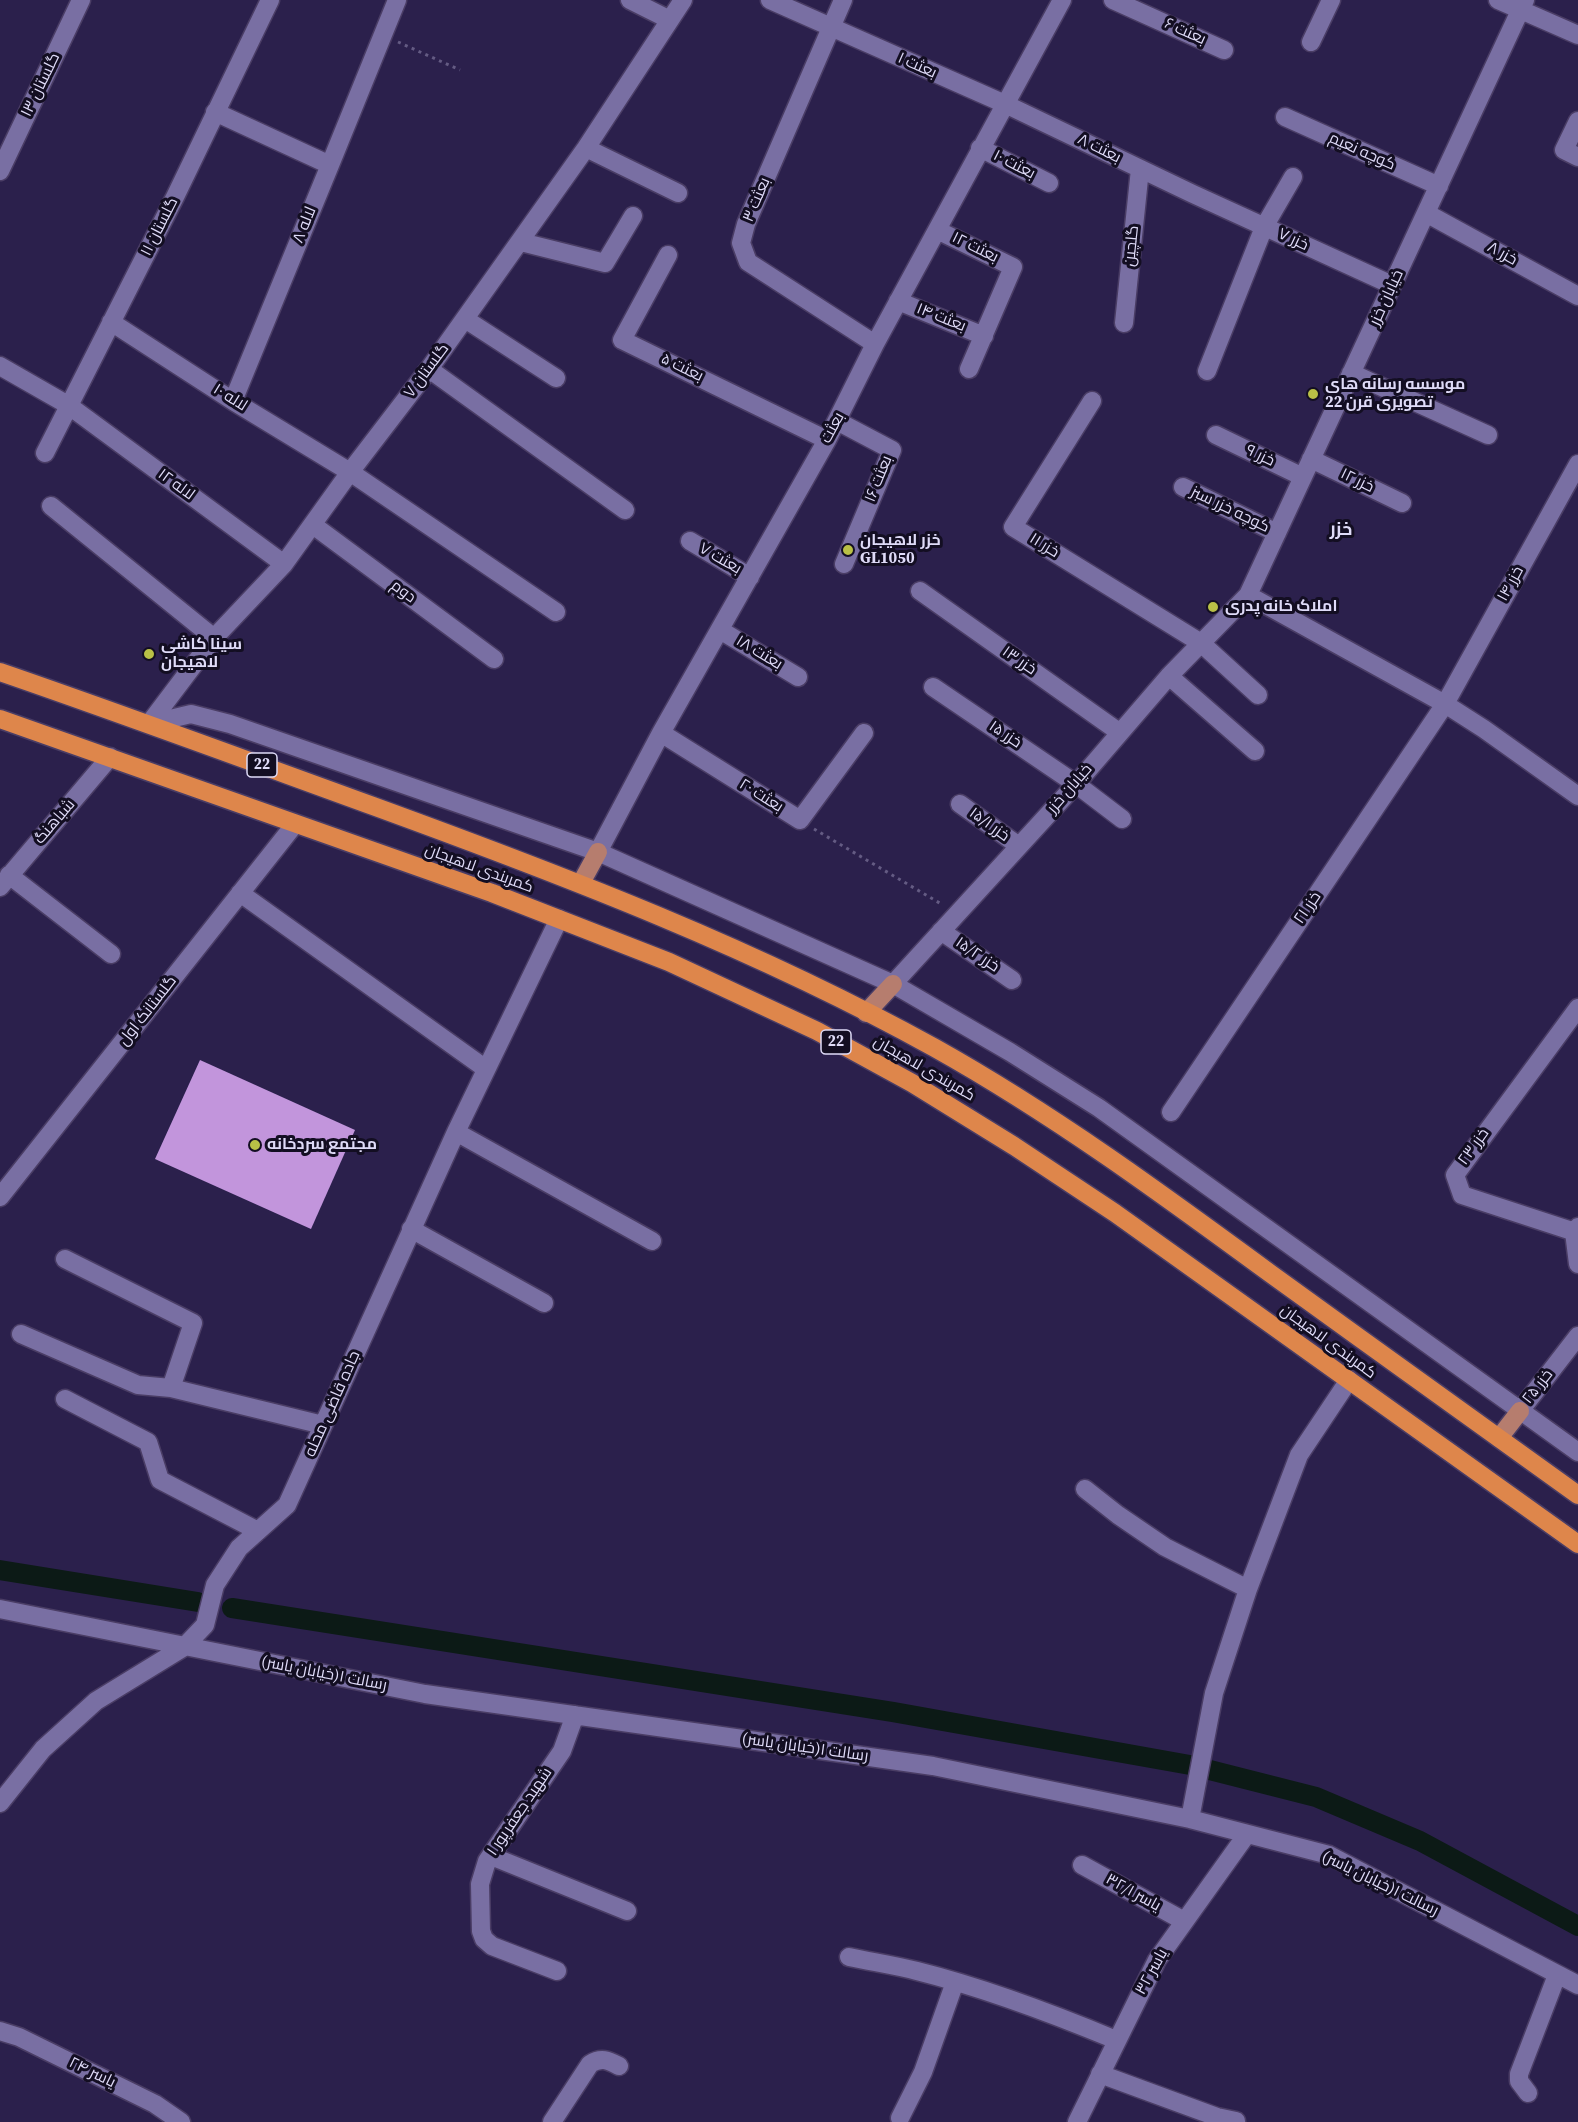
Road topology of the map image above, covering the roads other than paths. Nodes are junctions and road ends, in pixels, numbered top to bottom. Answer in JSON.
{"nodes":[{"id":1,"x":81,"y":0,"type":"edge"},
{"id":2,"x":270,"y":0,"type":"edge"},
{"id":3,"x":397,"y":0,"type":"edge"},
{"id":4,"x":630,"y":0,"type":"edge"},
{"id":5,"x":683,"y":0,"type":"edge"},
{"id":6,"x":770,"y":0,"type":"edge"},
{"id":7,"x":843,"y":0,"type":"edge"},
{"id":8,"x":1062,"y":0,"type":"edge"},
{"id":9,"x":1113,"y":0,"type":"edge"},
{"id":10,"x":1331,"y":0,"type":"edge"},
{"id":11,"x":1498,"y":0,"type":"edge"},
{"id":12,"x":1523,"y":5,"type":"edge"},
{"id":13,"x":670,"y":20,"type":"junction"},
{"id":14,"x":830,"y":28,"type":"junction"},
{"id":15,"x":1578,"y":35,"type":"edge"},
{"id":16,"x":1311,"y":42,"type":"dead end"},
{"id":17,"x":1224,"y":50,"type":"dead end"},
{"id":18,"x":1005,"y":104,"type":"junction"},
{"id":19,"x":215,"y":112,"type":"junction"},
{"id":20,"x":1285,"y":117,"type":"dead end"},
{"id":21,"x":1578,"y":121,"type":"edge"},
{"id":22,"x":586,"y":148,"type":"junction"},
{"id":23,"x":980,"y":148,"type":"junction"},
{"id":24,"x":1578,"y":157,"type":"edge"},
{"id":25,"x":330,"y":165,"type":"junction"},
{"id":26,"x":1140,"y":169,"type":"junction"},
{"id":27,"x":0,"y":171,"type":"edge"},
{"id":28,"x":1293,"y":177,"type":"dead end"},
{"id":29,"x":1049,"y":183,"type":"dead end"},
{"id":30,"x":1438,"y":186,"type":"junction"},
{"id":31,"x":678,"y":193,"type":"dead end"},
{"id":32,"x":1193,"y":194,"type":"joint"},
{"id":33,"x":1426,"y":213,"type":"junction"},
{"id":34,"x":633,"y":216,"type":"dead end"},
{"id":35,"x":1264,"y":227,"type":"junction"},
{"id":36,"x":937,"y":230,"type":"junction"},
{"id":37,"x":520,"y":242,"type":"junction"},
{"id":38,"x":668,"y":255,"type":"dead end"},
{"id":39,"x":1392,"y":285,"type":"junction"},
{"id":40,"x":1578,"y":296,"type":"edge"},
{"id":41,"x":898,"y":301,"type":"junction"},
{"id":42,"x":465,"y":319,"type":"junction"},
{"id":43,"x":111,"y":322,"type":"junction"},
{"id":44,"x":1124,"y":323,"type":"dead end"},
{"id":45,"x":984,"y":336,"type":"junction"},
{"id":46,"x":875,"y":344,"type":"junction"},
{"id":47,"x":0,"y":366,"type":"edge"},
{"id":48,"x":429,"y":369,"type":"junction"},
{"id":49,"x":969,"y":369,"type":"dead end"},
{"id":50,"x":1208,"y":370,"type":"dead end"},
{"id":51,"x":1351,"y":373,"type":"junction"},
{"id":52,"x":556,"y":378,"type":"dead end"},
{"id":53,"x":233,"y":401,"type":"junction"},
{"id":54,"x":1092,"y":401,"type":"dead end"},
{"id":55,"x":68,"y":405,"type":"junction"},
{"id":56,"x":837,"y":421,"type":"junction"},
{"id":57,"x":1216,"y":435,"type":"dead end"},
{"id":58,"x":1488,"y":435,"type":"dead end"},
{"id":59,"x":827,"y":440,"type":"junction"},
{"id":60,"x":45,"y":453,"type":"dead end"},
{"id":61,"x":1311,"y":459,"type":"junction"},
{"id":62,"x":1578,"y":464,"type":"edge"},
{"id":63,"x":350,"y":472,"type":"junction"},
{"id":64,"x":1303,"y":477,"type":"junction"},
{"id":65,"x":1183,"y":487,"type":"dead end"},
{"id":66,"x":1402,"y":503,"type":"dead end"},
{"id":67,"x":51,"y":506,"type":"dead end"},
{"id":68,"x":625,"y":510,"type":"dead end"},
{"id":69,"x":313,"y":525,"type":"junction"},
{"id":70,"x":1277,"y":533,"type":"junction"},
{"id":71,"x":690,"y":541,"type":"dead end"},
{"id":72,"x":284,"y":564,"type":"junction"},
{"id":73,"x":844,"y":564,"type":"dead end"},
{"id":74,"x":750,"y":577,"type":"junction"},
{"id":75,"x":920,"y":591,"type":"dead end"},
{"id":76,"x":1248,"y":595,"type":"junction"},
{"id":77,"x":556,"y":612,"type":"dead end"},
{"id":78,"x":720,"y":630,"type":"junction"},
{"id":79,"x":214,"y":638,"type":"junction"},
{"id":80,"x":1201,"y":643,"type":"junction"},
{"id":81,"x":494,"y":659,"type":"dead end"},
{"id":82,"x":0,"y":672,"type":"edge"},
{"id":83,"x":1169,"y":676,"type":"junction"},
{"id":84,"x":798,"y":677,"type":"dead end"},
{"id":85,"x":933,"y":687,"type":"dead end"},
{"id":86,"x":1258,"y":695,"type":"dead end"},
{"id":87,"x":1445,"y":704,"type":"junction"},
{"id":88,"x":0,"y":719,"type":"edge"},
{"id":89,"x":149,"y":724,"type":"junction"},
{"id":90,"x":1119,"y":732,"type":"junction"},
{"id":91,"x":661,"y":733,"type":"junction"},
{"id":92,"x":864,"y":733,"type":"dead end"},
{"id":93,"x":1255,"y":751,"type":"dead end"},
{"id":94,"x":110,"y":757,"type":"junction"},
{"id":95,"x":1076,"y":783,"type":"junction"},
{"id":96,"x":1578,"y":796,"type":"edge"},
{"id":97,"x":960,"y":804,"type":"dead end"},
{"id":98,"x":1122,"y":819,"type":"dead end"},
{"id":99,"x":295,"y":824,"type":"junction"},
{"id":100,"x":1019,"y":846,"type":"junction"},
{"id":101,"x":598,"y":852,"type":"junction"},
{"id":102,"x":5,"y":881,"type":"edge"},
{"id":103,"x":581,"y":883,"type":"junction"},
{"id":104,"x":240,"y":893,"type":"junction"},
{"id":105,"x":559,"y":919,"type":"junction"},
{"id":106,"x":941,"y":931,"type":"junction"},
{"id":107,"x":111,"y":954,"type":"dead end"},
{"id":108,"x":1012,"y":980,"type":"dead end"},
{"id":109,"x":893,"y":984,"type":"junction"},
{"id":110,"x":1578,"y":1008,"type":"edge"},
{"id":111,"x":866,"y":1013,"type":"junction"},
{"id":112,"x":486,"y":1069,"type":"junction"},
{"id":113,"x":1171,"y":1112,"type":"dead end"},
{"id":114,"x":456,"y":1132,"type":"junction"},
{"id":115,"x":0,"y":1197,"type":"edge"},
{"id":116,"x":411,"y":1229,"type":"junction"},
{"id":117,"x":1577,"y":1230,"type":"edge"},
{"id":118,"x":652,"y":1241,"type":"dead end"},
{"id":119,"x":65,"y":1259,"type":"dead end"},
{"id":120,"x":1578,"y":1264,"type":"edge"},
{"id":121,"x":544,"y":1303,"type":"dead end"},
{"id":122,"x":21,"y":1334,"type":"dead end"},
{"id":123,"x":1578,"y":1336,"type":"edge"},
{"id":124,"x":1349,"y":1380,"type":"junction"},
{"id":125,"x":171,"y":1388,"type":"junction"},
{"id":126,"x":65,"y":1399,"type":"dead end"},
{"id":127,"x":1520,"y":1411,"type":"junction"},
{"id":128,"x":323,"y":1425,"type":"junction"},
{"id":129,"x":1499,"y":1438,"type":"junction"},
{"id":130,"x":1578,"y":1452,"type":"edge"},
{"id":131,"x":1085,"y":1490,"type":"dead end"},
{"id":132,"x":1578,"y":1495,"type":"edge"},
{"id":133,"x":258,"y":1531,"type":"junction"},
{"id":134,"x":1578,"y":1544,"type":"edge"},
{"id":135,"x":1248,"y":1589,"type":"junction"},
{"id":136,"x":0,"y":1609,"type":"edge"},
{"id":137,"x":184,"y":1647,"type":"junction"},
{"id":138,"x":575,"y":1715,"type":"junction"},
{"id":139,"x":0,"y":1803,"type":"edge"},
{"id":140,"x":1190,"y":1819,"type":"junction"},
{"id":141,"x":1247,"y":1834,"type":"junction"},
{"id":142,"x":491,"y":1856,"type":"junction"},
{"id":143,"x":1082,"y":1865,"type":"dead end"},
{"id":144,"x":627,"y":1911,"type":"dead end"},
{"id":145,"x":1184,"y":1922,"type":"junction"},
{"id":146,"x":849,"y":1958,"type":"dead end"},
{"id":147,"x":557,"y":1971,"type":"dead end"},
{"id":148,"x":1557,"y":1975,"type":"junction"},
{"id":149,"x":955,"y":1982,"type":"junction"},
{"id":150,"x":1578,"y":1985,"type":"edge"},
{"id":151,"x":0,"y":2031,"type":"edge"},
{"id":152,"x":1116,"y":2040,"type":"junction"},
{"id":153,"x":619,"y":2066,"type":"dead end"},
{"id":154,"x":1100,"y":2074,"type":"junction"},
{"id":155,"x":1528,"y":2093,"type":"dead end"},
{"id":156,"x":900,"y":2118,"type":"dead end"},
{"id":157,"x":1236,"y":2121,"type":"edge"},
{"id":158,"x":182,"y":2122,"type":"edge"},
{"id":159,"x":552,"y":2122,"type":"edge"},
{"id":160,"x":1077,"y":2122,"type":"edge"}],
"edges":[{"from":1,"to":27,"type":"street","name":"گلستان ۱۳"},
{"from":2,"to":19,"type":"street","name":"گلستان ۱۱"},
{"from":3,"to":25,"type":"street","name":"لاله ۸"},
{"from":4,"to":13,"type":"street"},
{"from":5,"to":13,"type":"street","name":"گلستان ۷"},
{"from":6,"to":14,"type":"street","name":"بعثت ۱"},
{"from":7,"to":14,"type":"street","name":"بعثت ۳"},
{"from":8,"to":18,"type":"street","name":"بعثت"},
{"from":9,"to":17,"type":"street","name":"بعثت ۶"},
{"from":10,"to":16,"type":"street"},
{"from":11,"to":12,"type":"street"},
{"from":12,"to":15,"type":"street"},
{"from":12,"to":30,"type":"street","name":"خیابان خزر"},
{"from":13,"to":22,"type":"street","name":"گلستان ۷"},
{"from":14,"to":18,"type":"street","name":"بعثت ۱"},
{"from":14,"to":46,"type":"street","name":"بعثت ۳"},
{"from":18,"to":23,"type":"street","name":"بعثت"},
{"from":18,"to":26,"type":"street","name":"بعثت ۸"},
{"from":19,"to":25,"type":"street"},
{"from":19,"to":43,"type":"street","name":"گلستان ۱۱"},
{"from":20,"to":30,"type":"street","name":"کوچه نعیم"},
{"from":21,"to":24,"type":"street"},
{"from":22,"to":31,"type":"street"},
{"from":22,"to":37,"type":"street","name":"گلستان ۷"},
{"from":23,"to":29,"type":"street","name":"بعثت ۱۰"},
{"from":23,"to":36,"type":"street","name":"بعثت"},
{"from":25,"to":53,"type":"street","name":"لاله ۸"},
{"from":26,"to":32,"type":"street","name":"بعثت ۸"},
{"from":26,"to":44,"type":"street","name":"گلچین"},
{"from":28,"to":35,"type":"street"},
{"from":30,"to":33,"type":"street","name":"خیابان خزر"},
{"from":32,"to":35,"type":"street","name":"خزر ۷"},
{"from":33,"to":39,"type":"street","name":"خیابان خزر"},
{"from":33,"to":40,"type":"street","name":"خزر ۸"},
{"from":34,"to":37,"type":"street"},
{"from":35,"to":39,"type":"street","name":"خزر ۷"},
{"from":35,"to":50,"type":"street"},
{"from":36,"to":41,"type":"street","name":"بعثت"},
{"from":36,"to":45,"type":"street","name":"بعثت ۱۲"},
{"from":37,"to":42,"type":"street","name":"گلستان ۷"},
{"from":38,"to":59,"type":"street","name":"بعثت ۵"},
{"from":39,"to":51,"type":"street","name":"خیابان خزر"},
{"from":41,"to":45,"type":"street","name":"بعثت ۱۴"},
{"from":41,"to":46,"type":"street","name":"بعثت"},
{"from":42,"to":48,"type":"street","name":"گلستان ۷"},
{"from":42,"to":52,"type":"street"},
{"from":43,"to":53,"type":"street","name":"لاله ۱۰"},
{"from":43,"to":55,"type":"street","name":"گلستان ۱۱"},
{"from":45,"to":49,"type":"street"},
{"from":46,"to":56,"type":"street","name":"بعثت"},
{"from":47,"to":55,"type":"street","name":"لاله ۱۲"},
{"from":48,"to":63,"type":"street","name":"گلستان ۷"},
{"from":48,"to":68,"type":"street"},
{"from":51,"to":58,"type":"street"},
{"from":51,"to":61,"type":"street","name":"خیابان خزر"},
{"from":53,"to":63,"type":"street","name":"لاله ۱۰"},
{"from":54,"to":80,"type":"street","name":"خزر ۱۱"},
{"from":55,"to":60,"type":"street","name":"گلستان ۱۱"},
{"from":55,"to":72,"type":"street","name":"لاله ۱۲"},
{"from":56,"to":59,"type":"street","name":"بعثت"},
{"from":56,"to":73,"type":"street","name":"بعثت ۱۶"},
{"from":57,"to":64,"type":"street","name":"خزر ۹"},
{"from":59,"to":74,"type":"street","name":"بعثت"},
{"from":61,"to":64,"type":"street","name":"خیابان خزر"},
{"from":61,"to":66,"type":"street","name":"خزر ۱۲"},
{"from":62,"to":87,"type":"street","name":"خزر ۱۴"},
{"from":63,"to":69,"type":"street","name":"گلستان ۷"},
{"from":63,"to":77,"type":"street","name":"لاله ۱۰"},
{"from":64,"to":70,"type":"street","name":"خیابان خزر"},
{"from":65,"to":70,"type":"street","name":"کوچه خزر سبز"},
{"from":67,"to":79,"type":"street"},
{"from":69,"to":72,"type":"street","name":"گلستان ۷"},
{"from":69,"to":81,"type":"street","name":"دوم"},
{"from":70,"to":76,"type":"street","name":"خیابان خزر"},
{"from":71,"to":74,"type":"street","name":"بعثت ۷"},
{"from":72,"to":79,"type":"street","name":"گلستان ۷"},
{"from":74,"to":78,"type":"street","name":"بعثت"},
{"from":75,"to":90,"type":"street","name":"خزر ۱۳"},
{"from":76,"to":80,"type":"street","name":"خیابان خزر"},
{"from":76,"to":87,"type":"street"},
{"from":78,"to":84,"type":"street","name":"بعثت ۱۸"},
{"from":78,"to":91,"type":"street","name":"بعثت"},
{"from":79,"to":89,"type":"street","name":"گلستان ۷"},
{"from":80,"to":83,"type":"street","name":"خیابان خزر"},
{"from":80,"to":86,"type":"street"},
{"from":82,"to":89,"type":"highway","name":"کمربندی لاهیجان","number":"22"},
{"from":83,"to":90,"type":"street","name":"خیابان خزر"},
{"from":83,"to":93,"type":"street"},
{"from":85,"to":95,"type":"street","name":"خزر ۱۵"},
{"from":87,"to":96,"type":"street"},
{"from":87,"to":113,"type":"street","name":"خزر ۲۱"},
{"from":88,"to":94,"type":"highway","name":"کمربندی لاهیجان","number":"22"},
{"from":89,"to":101,"type":"street"},
{"from":89,"to":103,"type":"highway","name":"کمربندی لاهیجان","number":"22"},
{"from":90,"to":95,"type":"street","name":"خیابان خزر"},
{"from":91,"to":92,"type":"street","name":"بعثت ۲۰"},
{"from":91,"to":101,"type":"street","name":"بعثت"},
{"from":94,"to":99,"type":"highway","name":"کمربندی لاهیجان","number":"22"},
{"from":94,"to":102,"type":"street","name":"شباهنگ"},
{"from":95,"to":98,"type":"street","name":"خزر ۱۵"},
{"from":95,"to":100,"type":"street","name":"خیابان خزر"},
{"from":97,"to":100,"type":"street","name":"خزر ۱۵/۱"},
{"from":99,"to":104,"type":"street","name":"گلستانک اول"},
{"from":99,"to":105,"type":"highway","name":"کمربندی لاهیجان","number":"22"},
{"from":100,"to":106,"type":"street","name":"خیابان خزر"},
{"from":101,"to":103,"type":"main road"},
{"from":101,"to":109,"type":"street"},
{"from":102,"to":107,"type":"street"},
{"from":103,"to":111,"type":"highway","name":"کمربندی لاهیجان","number":"22"},
{"from":104,"to":112,"type":"street"},
{"from":104,"to":115,"type":"street","name":"گلستانک اول"},
{"from":105,"to":112,"type":"street","name":"جاده قاضی محله"},
{"from":105,"to":124,"type":"highway","name":"کمربندی لاهیجان","number":"22"},
{"from":106,"to":108,"type":"street","name":"خزر ۱۵/۲"},
{"from":106,"to":109,"type":"street","name":"خیابان خزر"},
{"from":109,"to":111,"type":"main road"},
{"from":109,"to":127,"type":"street"},
{"from":110,"to":117,"type":"street","name":"خزر ۲۳"},
{"from":111,"to":129,"type":"highway","name":"کمربندی لاهیجان","number":"22"},
{"from":112,"to":114,"type":"street","name":"جاده قاضی محله"},
{"from":114,"to":116,"type":"street","name":"جاده قاضی محله"},
{"from":114,"to":118,"type":"street"},
{"from":116,"to":121,"type":"street"},
{"from":116,"to":128,"type":"street","name":"جاده قاضی محله"},
{"from":117,"to":120,"type":"street"},
{"from":119,"to":125,"type":"street"},
{"from":122,"to":125,"type":"street"},
{"from":123,"to":127,"type":"street","name":"خزر ۲۵"},
{"from":124,"to":134,"type":"highway","name":"کمربندی لاهیجان","number":"22"},
{"from":124,"to":135,"type":"street"},
{"from":125,"to":128,"type":"street"},
{"from":126,"to":133,"type":"street"},
{"from":127,"to":129,"type":"main road"},
{"from":127,"to":130,"type":"street"},
{"from":128,"to":133,"type":"street","name":"جاده قاضی محله"},
{"from":129,"to":132,"type":"highway","name":"کمربندی لاهیجان","number":"22"},
{"from":131,"to":135,"type":"street"},
{"from":133,"to":137,"type":"street","name":"جاده قاضی محله"},
{"from":135,"to":140,"type":"street"},
{"from":136,"to":137,"type":"street","name":"رسالت ۱(خیابان یاسر)"},
{"from":137,"to":138,"type":"street","name":"رسالت ۱(خیابان یاسر)"},
{"from":137,"to":139,"type":"street","name":"جاده قاضی محله"},
{"from":138,"to":140,"type":"street","name":"رسالت ۱(خیابان یاسر)"},
{"from":138,"to":142,"type":"street","name":"شهید جعفرپور ۱"},
{"from":140,"to":141,"type":"street","name":"رسالت ۱(خیابان یاسر)"},
{"from":141,"to":145,"type":"street","name":"یاسر ۳۲"},
{"from":141,"to":148,"type":"street","name":"رسالت ۱(خیابان یاسر)"},
{"from":142,"to":144,"type":"street"},
{"from":142,"to":147,"type":"street","name":"شهید جعفرپور ۱"},
{"from":143,"to":145,"type":"street","name":"یاسر ۳۲/۱"},
{"from":145,"to":152,"type":"street","name":"یاسر ۳۲"},
{"from":146,"to":149,"type":"street"},
{"from":148,"to":150,"type":"street","name":"رسالت ۱(خیابان یاسر)"},
{"from":148,"to":155,"type":"street"},
{"from":149,"to":152,"type":"street"},
{"from":149,"to":156,"type":"street"},
{"from":151,"to":158,"type":"street","name":"یاسر ۲۴"},
{"from":152,"to":154,"type":"street","name":"یاسر ۳۲"},
{"from":153,"to":159,"type":"street"},
{"from":154,"to":157,"type":"street"},
{"from":154,"to":160,"type":"street","name":"یاسر ۳۲"}]}
